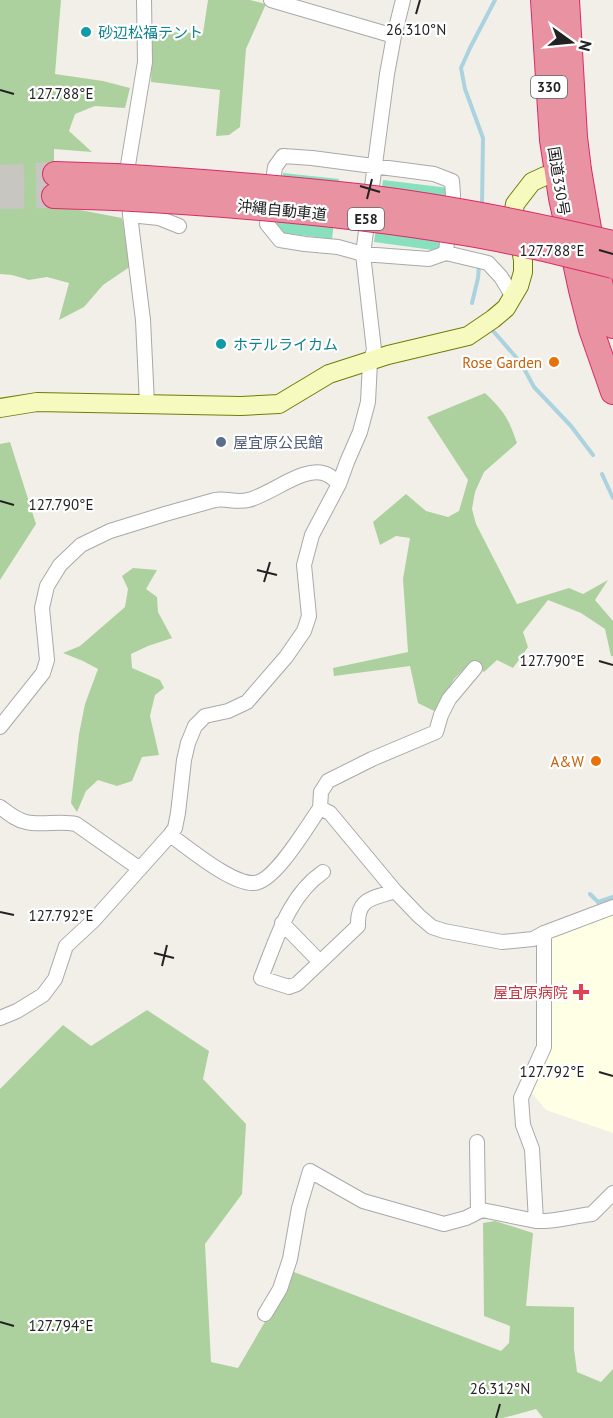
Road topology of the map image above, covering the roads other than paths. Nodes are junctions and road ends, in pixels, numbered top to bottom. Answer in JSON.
{"nodes":[{"id":1,"x":144,"y":0,"type":"edge"},
{"id":2,"x":271,"y":0,"type":"edge"},
{"id":3,"x":403,"y":0,"type":"edge"},
{"id":4,"x":543,"y":0,"type":"edge"},
{"id":5,"x":567,"y":0,"type":"edge"},
{"id":6,"x":394,"y":36,"type":"junction"},
{"id":7,"x":374,"y":166,"type":"junction"},
{"id":8,"x":568,"y":172,"type":"junction"},
{"id":9,"x":54,"y":185,"type":"tunnel mouth"},
{"id":10,"x":120,"y":196,"type":"junction"},
{"id":11,"x":179,"y":226,"type":"dead end"},
{"id":12,"x":613,"y":243,"type":"edge"},
{"id":13,"x":446,"y":253,"type":"junction"},
{"id":14,"x":363,"y":254,"type":"junction"},
{"id":15,"x":613,"y":266,"type":"edge"},
{"id":16,"x":513,"y":297,"type":"junction"},
{"id":17,"x":613,"y":326,"type":"edge"},
{"id":18,"x":370,"y":362,"type":"junction"},
{"id":19,"x":613,"y":392,"type":"edge"},
{"id":20,"x":147,"y":404,"type":"junction"},
{"id":21,"x":0,"y":408,"type":"edge"},
{"id":22,"x":339,"y":484,"type":"junction"},
{"id":23,"x":475,"y":668,"type":"dead end"},
{"id":24,"x":0,"y":727,"type":"edge"},
{"id":25,"x":0,"y":807,"type":"edge"},
{"id":26,"x":320,"y":808,"type":"junction"},
{"id":27,"x":170,"y":835,"type":"junction"},
{"id":28,"x":140,"y":869,"type":"junction"},
{"id":29,"x":323,"y":872,"type":"dead end"},
{"id":30,"x":395,"y":891,"type":"junction"},
{"id":31,"x":613,"y":907,"type":"edge"},
{"id":32,"x":282,"y":924,"type":"junction"},
{"id":33,"x":544,"y":933,"type":"junction"},
{"id":34,"x":320,"y":962,"type":"junction"},
{"id":35,"x":0,"y":1018,"type":"edge"},
{"id":36,"x":477,"y":1142,"type":"dead end"},
{"id":37,"x":613,"y":1193,"type":"edge"},
{"id":38,"x":478,"y":1212,"type":"junction"},
{"id":39,"x":536,"y":1221,"type":"junction"},
{"id":40,"x":265,"y":1314,"type":"dead end"}],
"edges":[{"from":1,"to":10,"type":"street"},
{"from":2,"to":6,"type":"street"},
{"from":3,"to":6,"type":"street"},
{"from":4,"to":8,"type":"highway","name":"国道330号","number":"330"},
{"from":5,"to":8,"type":"highway","name":"国道330号","number":"330"},
{"from":6,"to":7,"type":"street"},
{"from":7,"to":13,"type":"street"},
{"from":7,"to":14,"type":"street"},
{"from":7,"to":14,"type":"street"},
{"from":8,"to":16,"type":"street"},
{"from":8,"to":17,"type":"highway","name":"国道330号","number":"330"},
{"from":8,"to":19,"type":"highway","name":"国道330号","number":"330"},
{"from":9,"to":10,"type":"highway","name":"沖縄自動車道","number":"E58"},
{"from":10,"to":11,"type":"street"},
{"from":10,"to":12,"type":"highway","name":"沖縄自動車道","number":"E58","bridge":true},
{"from":10,"to":15,"type":"highway","name":"沖縄自動車道","number":"E58","bridge":true},
{"from":10,"to":20,"type":"street"},
{"from":13,"to":14,"type":"street"},
{"from":13,"to":16,"type":"street"},
{"from":14,"to":18,"type":"street"},
{"from":16,"to":18,"type":"street"},
{"from":18,"to":20,"type":"street"},
{"from":18,"to":22,"type":"street"},
{"from":20,"to":21,"type":"street"},
{"from":22,"to":24,"type":"street"},
{"from":22,"to":27,"type":"street"},
{"from":23,"to":26,"type":"street"},
{"from":25,"to":28,"type":"street"},
{"from":26,"to":27,"type":"street"},
{"from":26,"to":30,"type":"street"},
{"from":27,"to":28,"type":"street"},
{"from":28,"to":35,"type":"street"},
{"from":29,"to":32,"type":"street"},
{"from":30,"to":33,"type":"street"},
{"from":30,"to":34,"type":"street"},
{"from":31,"to":33,"type":"street"},
{"from":32,"to":34,"type":"street"},
{"from":32,"to":34,"type":"street"},
{"from":33,"to":39,"type":"street"},
{"from":36,"to":38,"type":"street"},
{"from":37,"to":39,"type":"street"},
{"from":38,"to":39,"type":"street"},
{"from":38,"to":40,"type":"street"}]}
